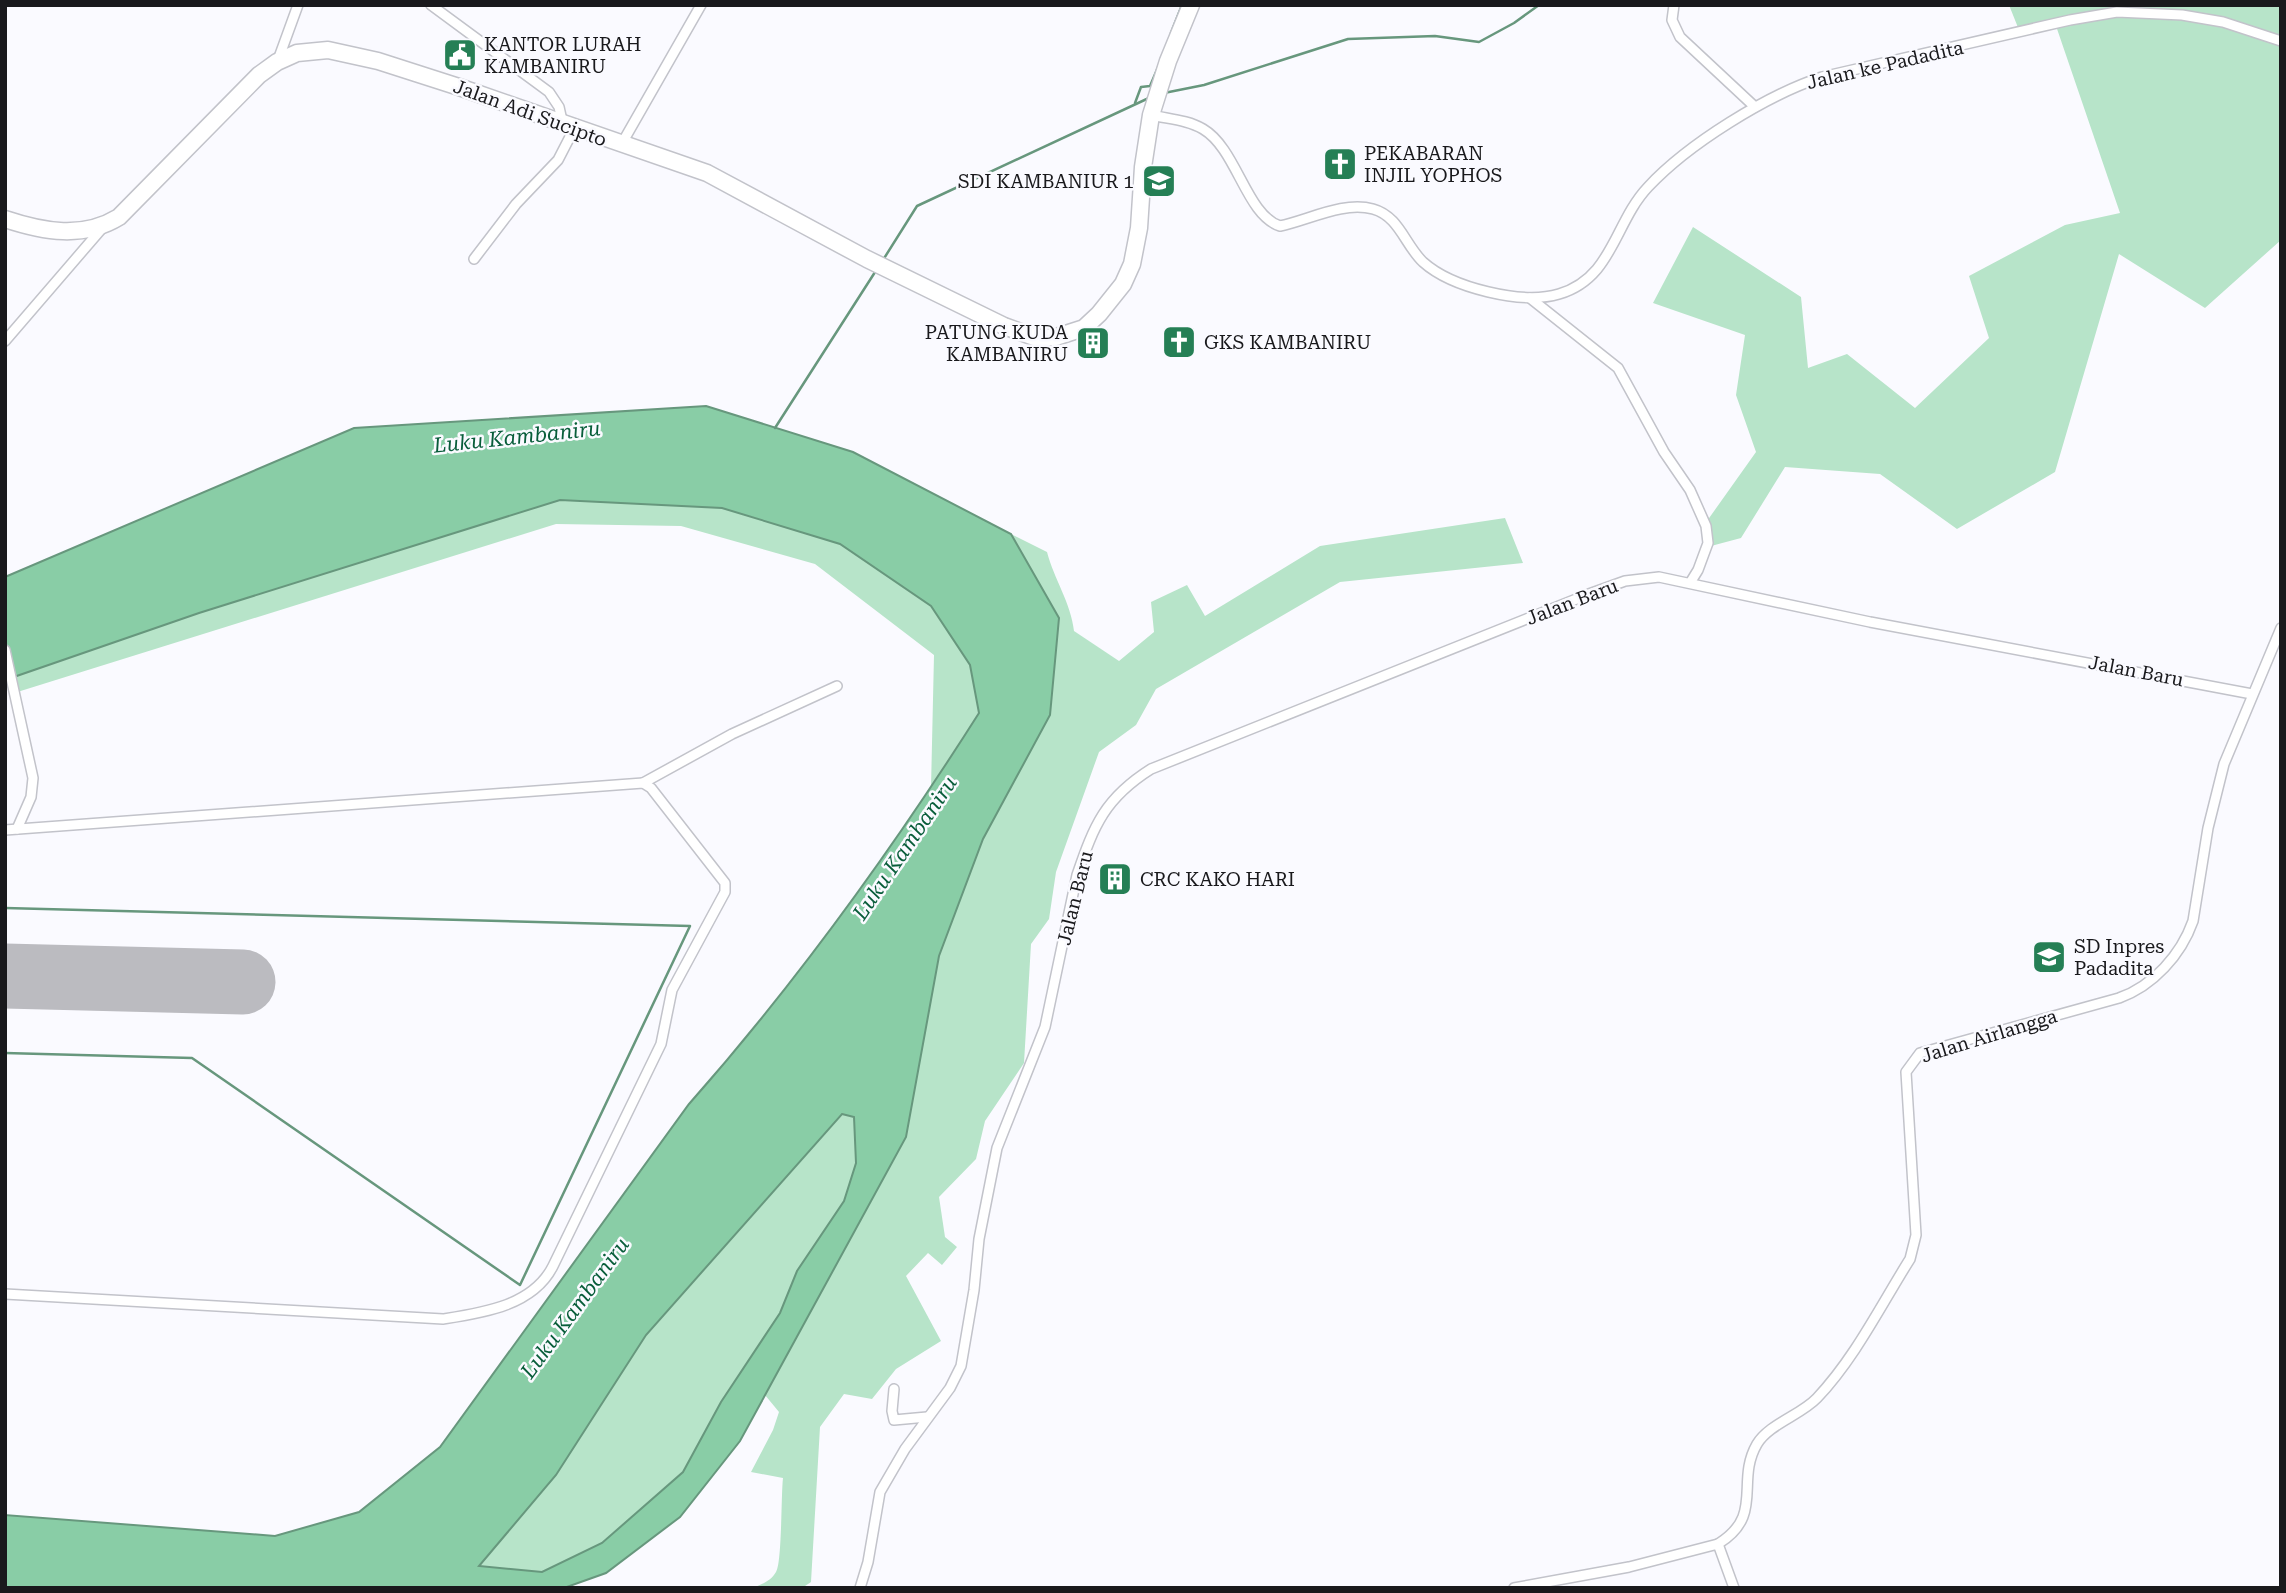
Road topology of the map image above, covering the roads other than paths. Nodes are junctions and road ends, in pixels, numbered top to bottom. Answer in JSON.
{"nodes":[{"id":1,"x":298,"y":5,"type":"edge"},
{"id":2,"x":432,"y":5,"type":"edge"},
{"id":3,"x":701,"y":5,"type":"edge"},
{"id":4,"x":1674,"y":5,"type":"edge"},
{"id":5,"x":1187,"y":6,"type":"edge"},
{"id":6,"x":2281,"y":41,"type":"edge"},
{"id":7,"x":277,"y":62,"type":"junction"},
{"id":8,"x":1755,"y":107,"type":"junction"},
{"id":9,"x":1152,"y":111,"type":"junction"},
{"id":10,"x":568,"y":127,"type":"junction"},
{"id":11,"x":621,"y":145,"type":"junction"},
{"id":12,"x":5,"y":219,"type":"edge"},
{"id":13,"x":106,"y":225,"type":"junction"},
{"id":14,"x":474,"y":259,"type":"dead end"},
{"id":15,"x":1530,"y":298,"type":"junction"},
{"id":16,"x":5,"y":341,"type":"edge"},
{"id":17,"x":1690,"y":583,"type":"junction"},
{"id":18,"x":2281,"y":628,"type":"edge"},
{"id":19,"x":5,"y":650,"type":"edge"},
{"id":20,"x":837,"y":686,"type":"dead end"},
{"id":21,"x":2252,"y":694,"type":"junction"},
{"id":22,"x":643,"y":783,"type":"junction"},
{"id":23,"x":17,"y":829,"type":"junction"},
{"id":24,"x":5,"y":830,"type":"edge"},
{"id":25,"x":5,"y":1294,"type":"edge"},
{"id":26,"x":894,"y":1389,"type":"dead end"},
{"id":27,"x":927,"y":1417,"type":"junction"},
{"id":28,"x":1718,"y":1544,"type":"junction"},
{"id":29,"x":860,"y":1588,"type":"edge"},
{"id":30,"x":1514,"y":1588,"type":"edge"},
{"id":31,"x":1734,"y":1588,"type":"edge"}],
"edges":[{"from":1,"to":7,"type":"street"},
{"from":2,"to":10,"type":"street"},
{"from":3,"to":11,"type":"street"},
{"from":4,"to":8,"type":"street"},
{"from":5,"to":9,"type":"highway"},
{"from":6,"to":8,"type":"street","name":"Jalan ke Padadita"},
{"from":7,"to":10,"type":"highway","name":"Jalan Adi Sucipto"},
{"from":7,"to":13,"type":"highway","name":"Jalan Adi Sucipto"},
{"from":8,"to":15,"type":"street","name":"Jalan ke Padadita"},
{"from":9,"to":11,"type":"highway","name":"Jalan Adi Sucipto"},
{"from":9,"to":15,"type":"street","name":"Jalan ke Padadita"},
{"from":10,"to":11,"type":"highway","name":"Jalan Adi Sucipto"},
{"from":10,"to":14,"type":"street"},
{"from":12,"to":13,"type":"highway","name":"Jalan Adi Sucipto"},
{"from":13,"to":16,"type":"street"},
{"from":15,"to":17,"type":"street"},
{"from":17,"to":21,"type":"street","name":"Jalan Baru"},
{"from":17,"to":27,"type":"street","name":"Jalan Baru"},
{"from":18,"to":21,"type":"street","name":"Jalan Airlangga"},
{"from":19,"to":23,"type":"street"},
{"from":20,"to":22,"type":"street"},
{"from":21,"to":28,"type":"street","name":"Jalan Airlangga"},
{"from":22,"to":23,"type":"street"},
{"from":22,"to":25,"type":"street"},
{"from":23,"to":24,"type":"street"},
{"from":26,"to":27,"type":"street"},
{"from":27,"to":29,"type":"street","name":"Jalan Baru"},
{"from":28,"to":30,"type":"street"},
{"from":28,"to":31,"type":"street"}]}
